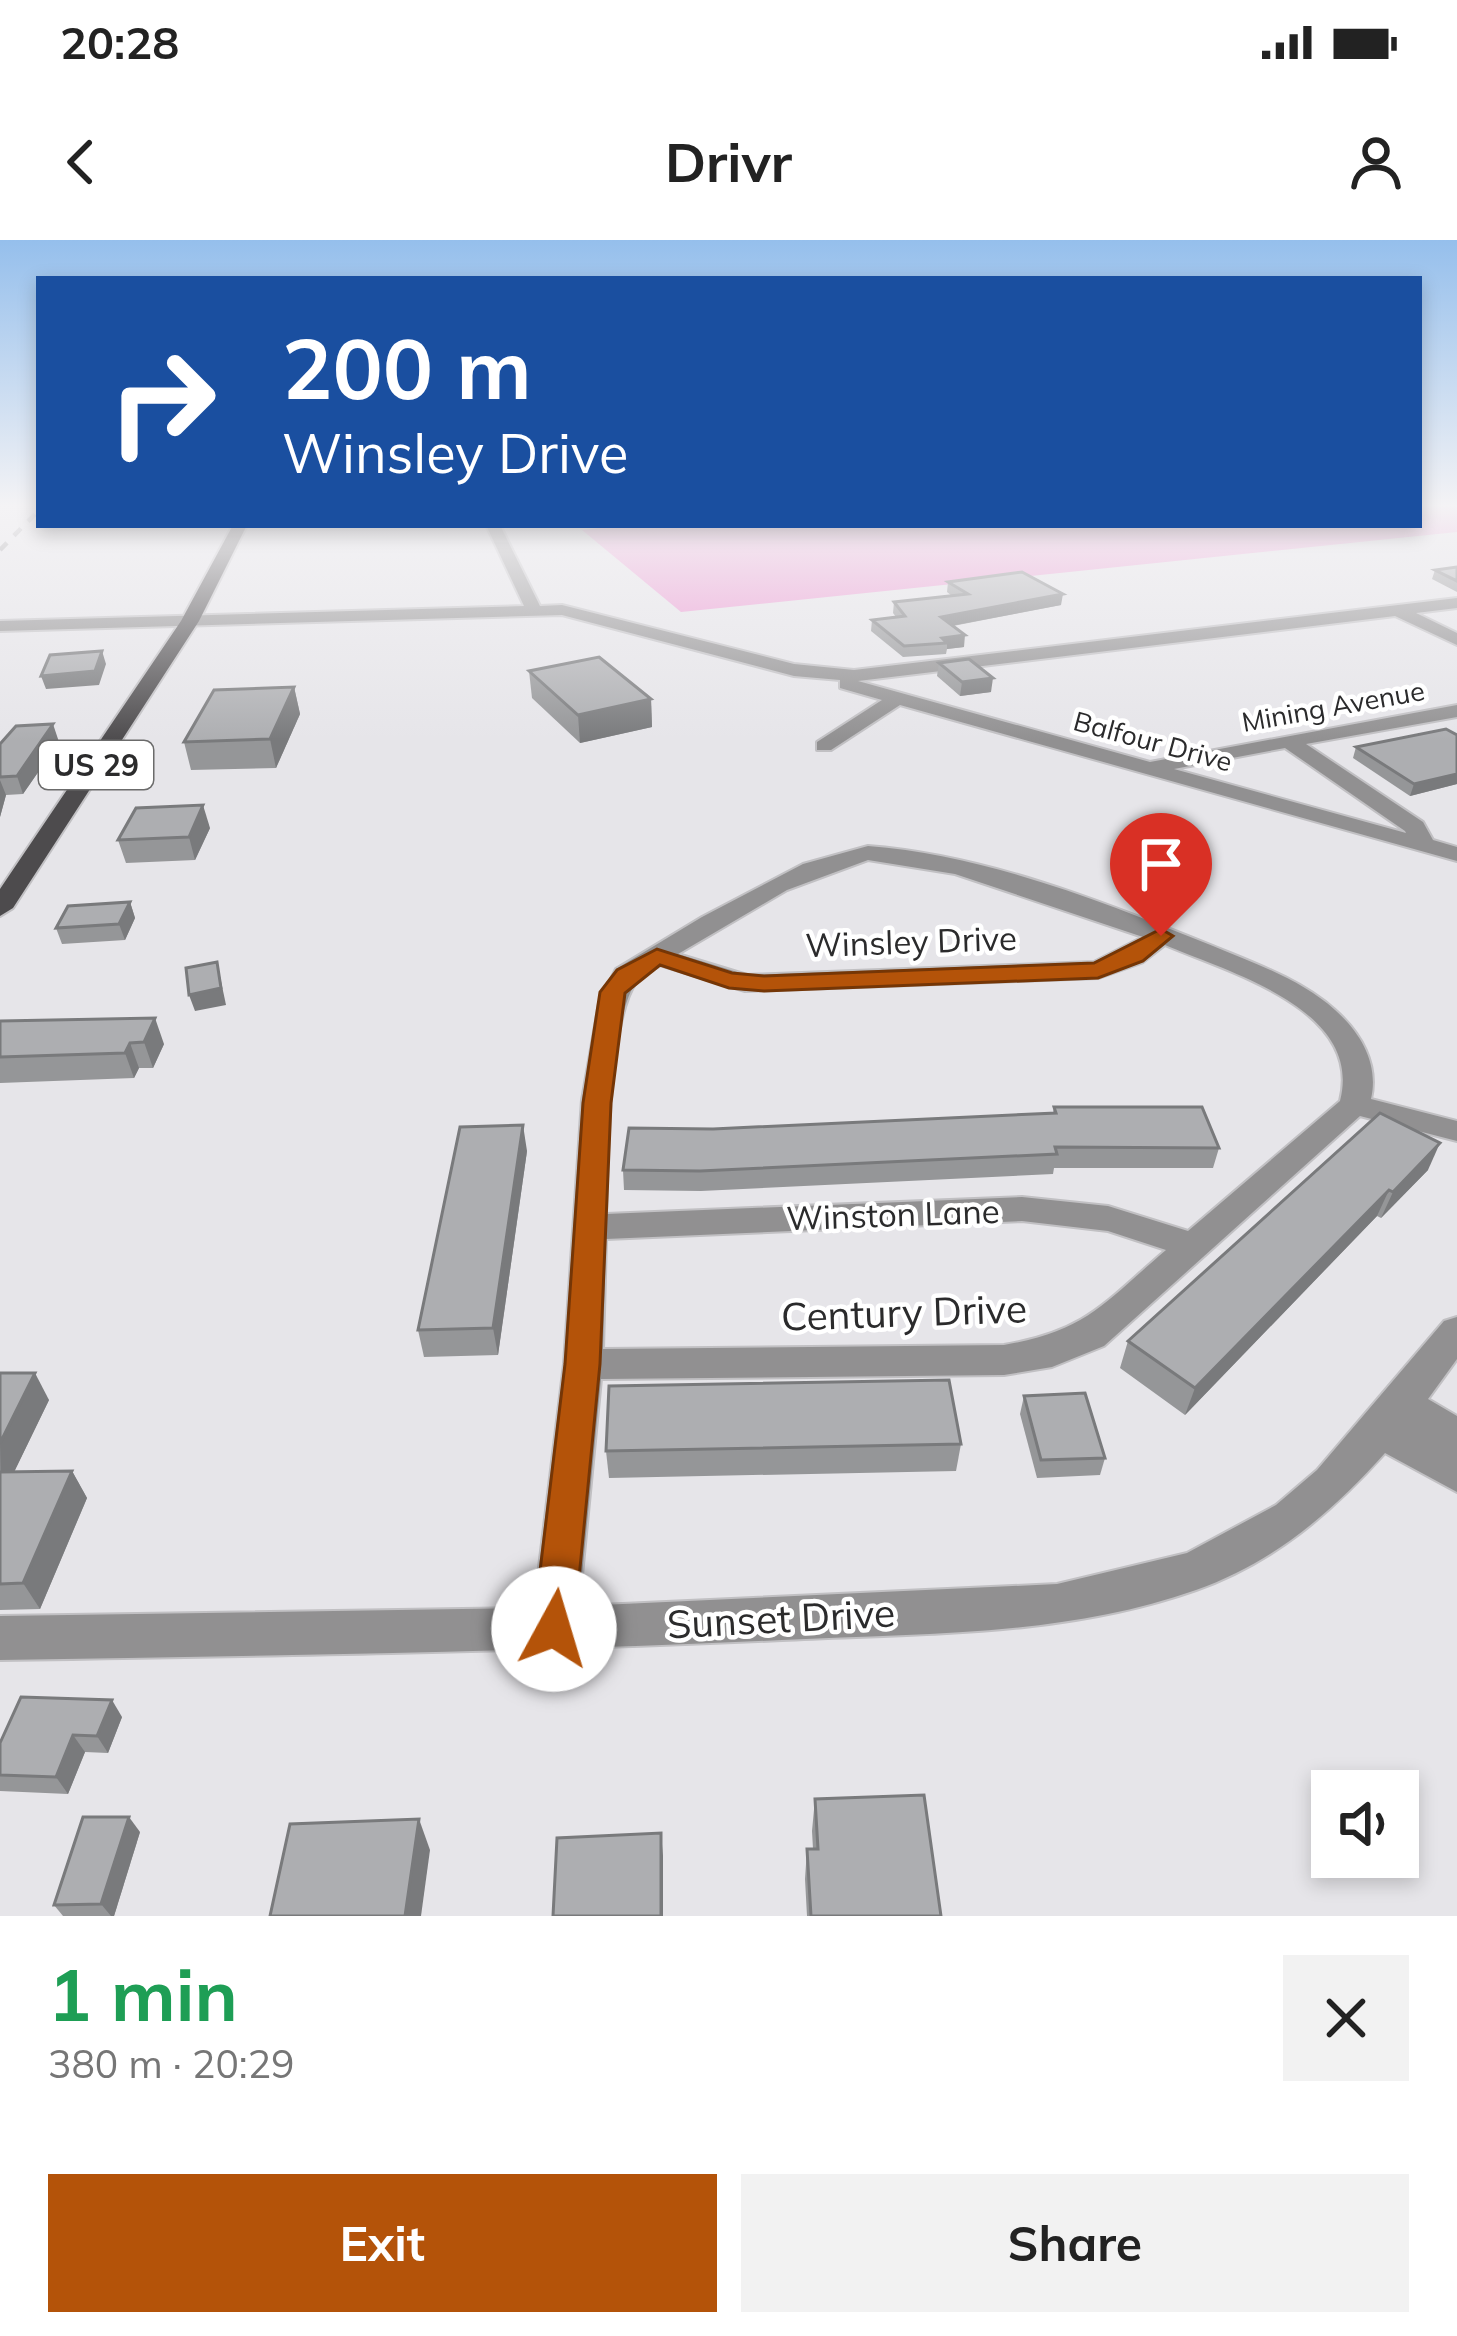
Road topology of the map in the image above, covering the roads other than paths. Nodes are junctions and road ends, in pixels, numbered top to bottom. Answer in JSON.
{"nodes":[{"id":1,"x":209,"y":584,"type":"edge"},
{"id":2,"x":522,"y":584,"type":"edge"},
{"id":3,"x":1457,"y":603,"type":"edge"},
{"id":4,"x":533,"y":608,"type":"junction"},
{"id":5,"x":1396,"y":610,"type":"junction"},
{"id":6,"x":190,"y":621,"type":"junction"},
{"id":7,"x":0,"y":626,"type":"edge"},
{"id":8,"x":1457,"y":640,"type":"edge"},
{"id":9,"x":838,"y":676,"type":"junction"},
{"id":10,"x":896,"y":699,"type":"junction"},
{"id":11,"x":1457,"y":712,"type":"edge"},
{"id":12,"x":1289,"y":742,"type":"junction"},
{"id":13,"x":824,"y":746,"type":"dead end"},
{"id":14,"x":1147,"y":767,"type":"junction"},
{"id":15,"x":1423,"y":844,"type":"junction"},
{"id":16,"x":1457,"y":854,"type":"edge"},
{"id":17,"x":0,"y":908,"type":"edge"},
{"id":18,"x":1161,"y":936,"type":"junction"},
{"id":19,"x":657,"y":956,"type":"junction"},
{"id":20,"x":1354,"y":1105,"type":"junction"},
{"id":21,"x":1457,"y":1131,"type":"edge"},
{"id":22,"x":591,"y":1227,"type":"junction"},
{"id":23,"x":1190,"y":1246,"type":"junction"},
{"id":24,"x":1457,"y":1331,"type":"edge"},
{"id":25,"x":583,"y":1364,"type":"junction"},
{"id":26,"x":1392,"y":1417,"type":"junction"},
{"id":27,"x":1457,"y":1437,"type":"edge"},
{"id":28,"x":1457,"y":1474,"type":"edge"},
{"id":29,"x":554,"y":1629,"type":"junction"},
{"id":30,"x":0,"y":1638,"type":"edge"}],
"edges":[{"from":1,"to":6,"type":"main road","number":"US 29"},
{"from":2,"to":4,"type":"street"},
{"from":3,"to":5,"type":"street"},
{"from":4,"to":6,"type":"street"},
{"from":4,"to":9,"type":"street"},
{"from":5,"to":8,"type":"street"},
{"from":5,"to":9,"type":"street"},
{"from":6,"to":7,"type":"street"},
{"from":6,"to":17,"type":"main road","number":"US 29"},
{"from":9,"to":10,"type":"street","name":"Balfour Drive"},
{"from":10,"to":13,"type":"street"},
{"from":10,"to":14,"type":"street","name":"Balfour Drive"},
{"from":11,"to":12,"type":"street","name":"Mining Avenue"},
{"from":12,"to":14,"type":"street","name":"Mining Avenue"},
{"from":12,"to":15,"type":"street"},
{"from":14,"to":15,"type":"street","name":"Balfour Drive"},
{"from":15,"to":16,"type":"street","name":"Balfour Drive"},
{"from":18,"to":19,"type":"street","name":"Winsley Drive"},
{"from":18,"to":19,"type":"street"},
{"from":18,"to":20,"type":"street"},
{"from":19,"to":22,"type":"street"},
{"from":20,"to":21,"type":"street"},
{"from":20,"to":23,"type":"street","name":"Century Drive"},
{"from":22,"to":23,"type":"street","name":"Winston Lane"},
{"from":22,"to":25,"type":"street"},
{"from":23,"to":25,"type":"street","name":"Century Drive"},
{"from":24,"to":26,"type":"street","name":"Sunset Drive"},
{"from":25,"to":29,"type":"street"},
{"from":26,"to":27,"type":"street"},
{"from":26,"to":28,"type":"street"},
{"from":26,"to":29,"type":"street","name":"Sunset Drive"},
{"from":29,"to":30,"type":"street","name":"Sunset Drive"}]}
